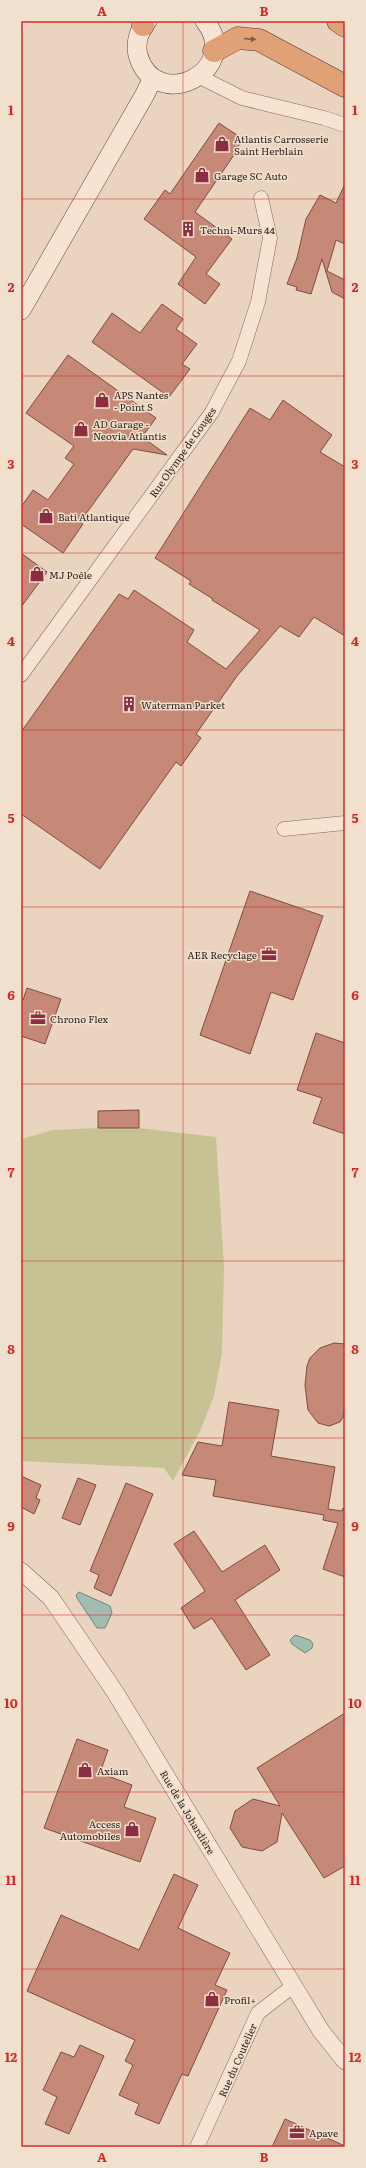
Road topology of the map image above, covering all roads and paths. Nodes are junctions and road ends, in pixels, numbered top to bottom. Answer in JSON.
{"nodes":[{"id":1,"x":205,"y":21,"type":"edge"},
{"id":2,"x":338,"y":21,"type":"edge"},
{"id":3,"x":145,"y":22,"type":"edge"},
{"id":4,"x":345,"y":26,"type":"edge"},
{"id":5,"x":214,"y":51,"type":"junction"},
{"id":6,"x":200,"y":77,"type":"junction"},
{"id":7,"x":153,"y":78,"type":"junction"},
{"id":8,"x":345,"y":86,"type":"edge"},
{"id":9,"x":345,"y":125,"type":"edge"},
{"id":10,"x":261,"y":198,"type":"dead end"},
{"id":11,"x":21,"y":310,"type":"edge"},
{"id":12,"x":21,"y":675,"type":"edge"},
{"id":13,"x":345,"y":822,"type":"edge"},
{"id":14,"x":284,"y":829,"type":"dead end"},
{"id":15,"x":21,"y":1571,"type":"edge"},
{"id":16,"x":293,"y":1986,"type":"junction"},
{"id":17,"x":345,"y":2061,"type":"edge"},
{"id":18,"x":198,"y":2147,"type":"edge"}],
"edges":[{"from":1,"to":5,"type":"main road"},
{"from":2,"to":4,"type":"highway"},
{"from":3,"to":7,"type":"main road"},
{"from":5,"to":6,"type":"main road"},
{"from":5,"to":8,"type":"highway","one_way":true},
{"from":6,"to":7,"type":"main road"},
{"from":6,"to":9,"type":"street"},
{"from":7,"to":11,"type":"main road"},
{"from":10,"to":12,"type":"street","name":"Rue Olympe de Gouges"},
{"from":13,"to":14,"type":"street"},
{"from":15,"to":16,"type":"street","name":"Rue de la Johardière"},
{"from":16,"to":17,"type":"street","name":"Rue de la Johardière"},
{"from":16,"to":18,"type":"street","name":"Rue du Coutelier"}]}
